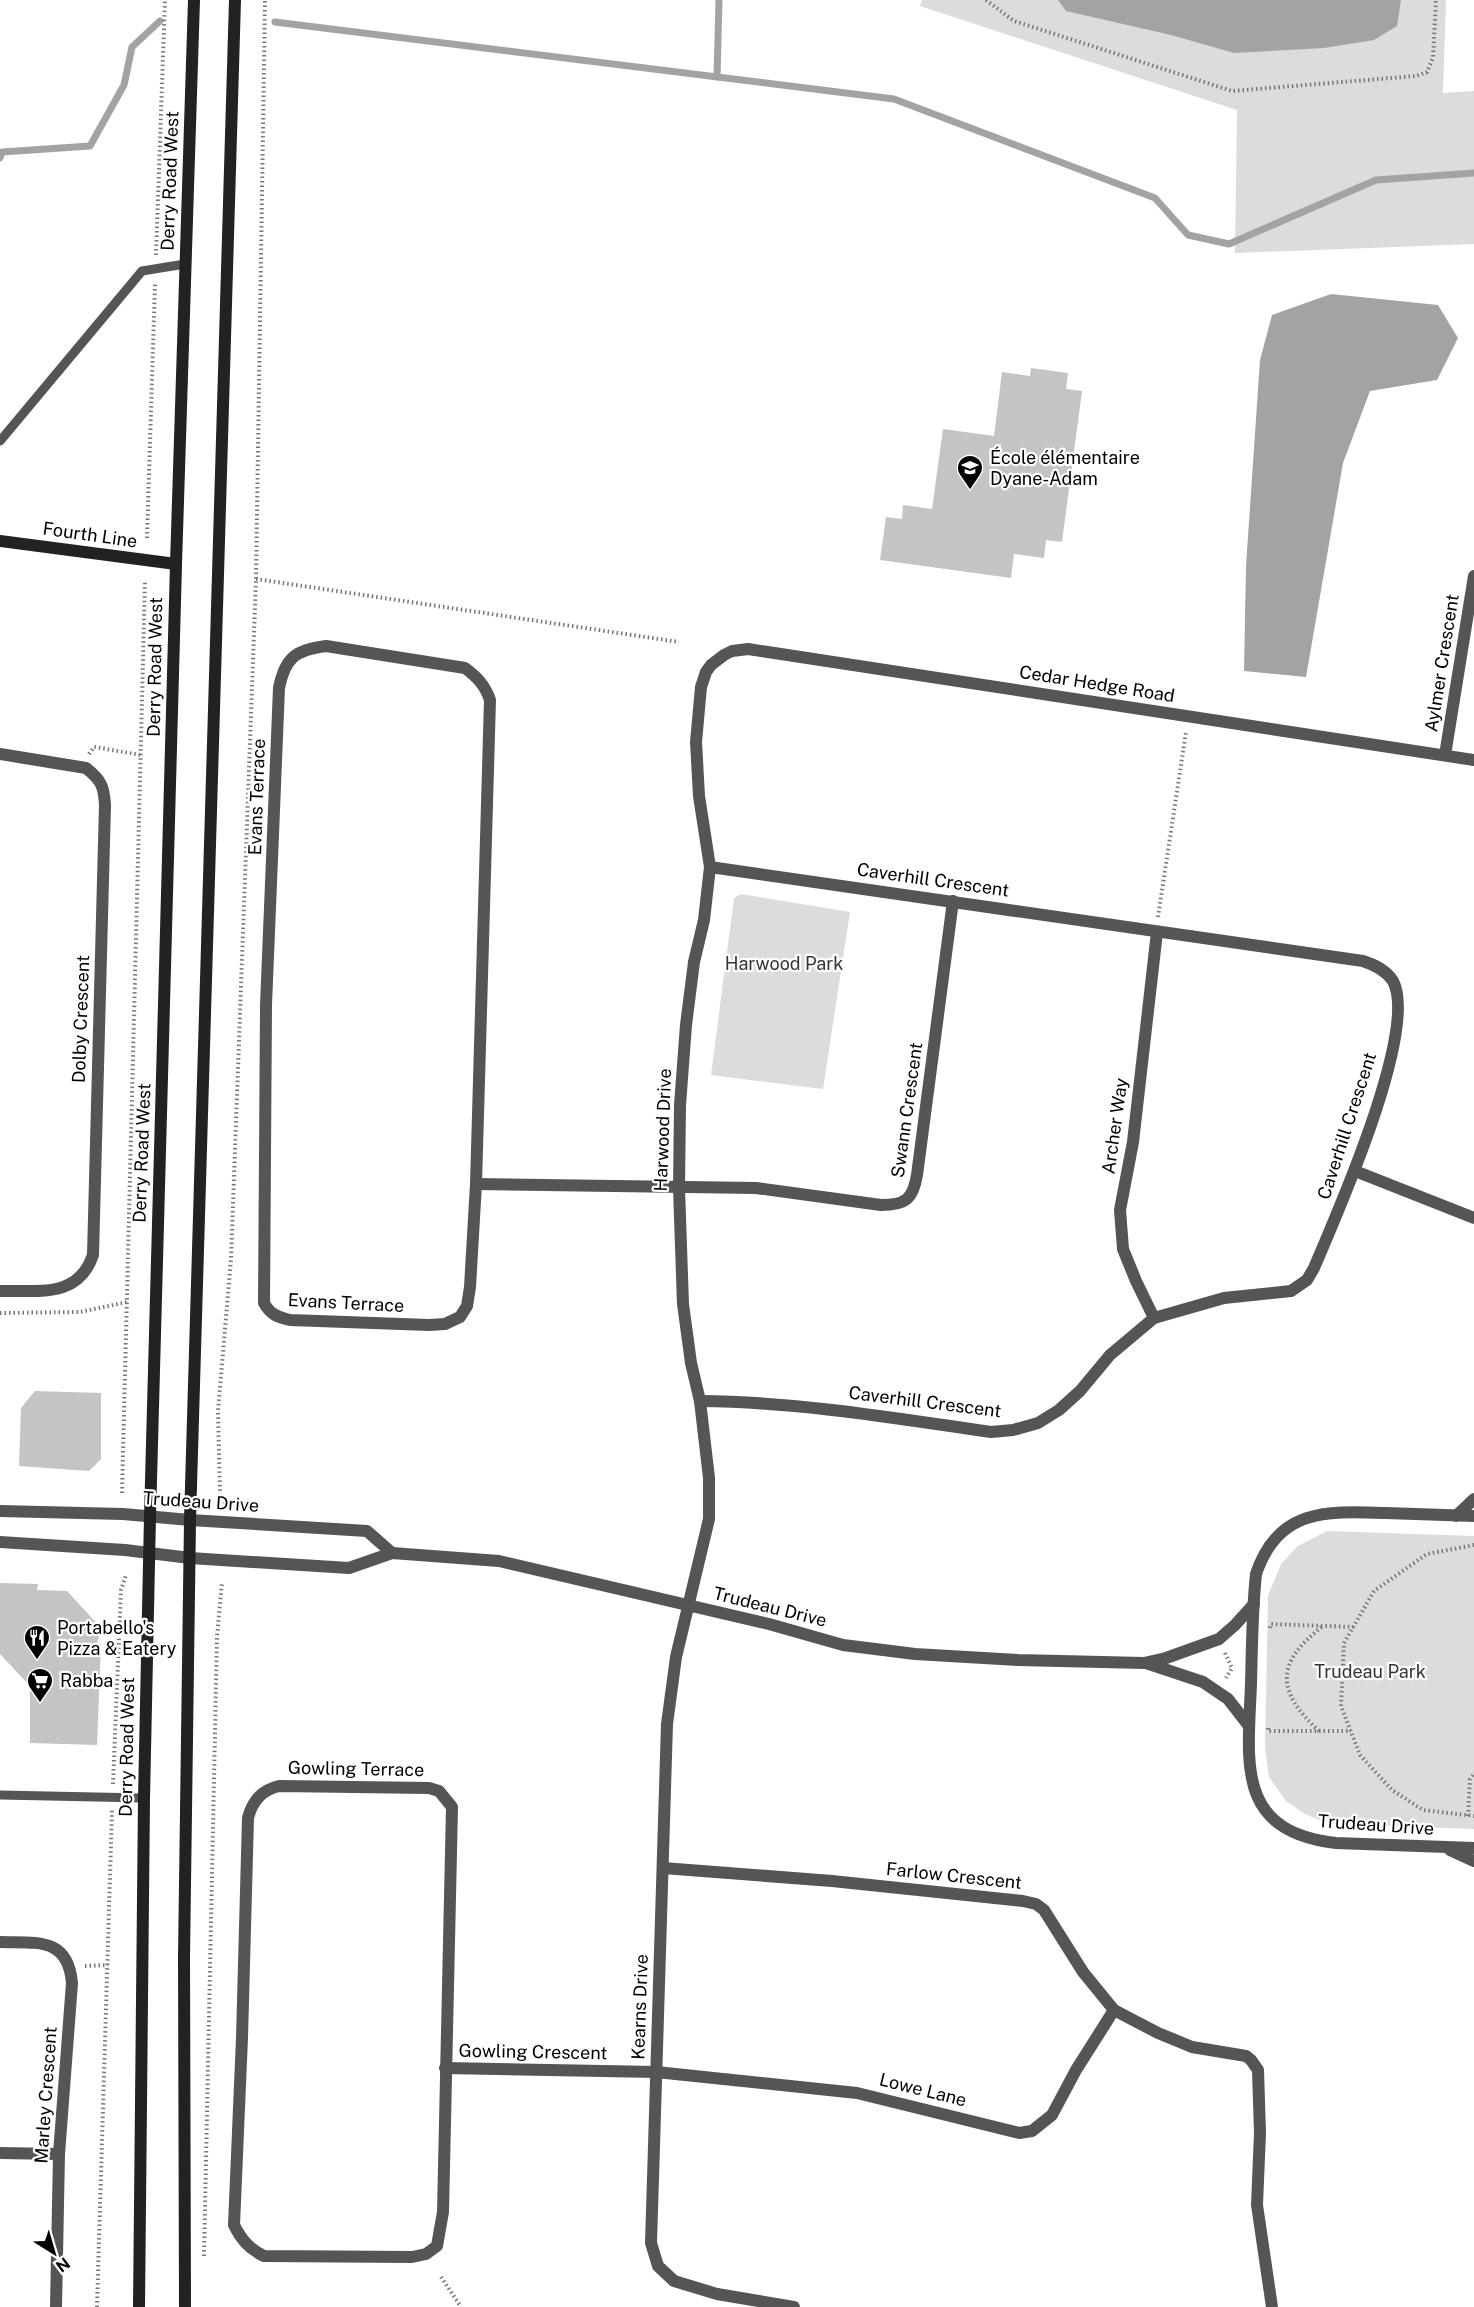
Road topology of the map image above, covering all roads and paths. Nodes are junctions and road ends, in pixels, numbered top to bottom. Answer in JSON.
{"nodes":[{"id":1,"x":194,"y":0,"type":"edge"},
{"id":2,"x":235,"y":0,"type":"edge"},
{"id":3,"x":265,"y":0,"type":"edge"},
{"id":4,"x":986,"y":0,"type":"edge"},
{"id":5,"x":1436,"y":0,"type":"edge"},
{"id":6,"x":185,"y":264,"type":"junction"},
{"id":7,"x":0,"y":441,"type":"edge"},
{"id":8,"x":0,"y":541,"type":"edge"},
{"id":9,"x":176,"y":564,"type":"junction"},
{"id":10,"x":1474,"y":576,"type":"edge"},
{"id":11,"x":256,"y":579,"type":"junction"},
{"id":12,"x":145,"y":581,"type":"dead end"},
{"id":13,"x":679,"y":642,"type":"dead end"},
{"id":14,"x":717,"y":659,"type":"joint"},
{"id":15,"x":1189,"y":716,"type":"junction"},
{"id":16,"x":0,"y":754,"type":"edge"},
{"id":17,"x":141,"y":755,"type":"junction"},
{"id":18,"x":1445,"y":755,"type":"junction"},
{"id":19,"x":1474,"y":760,"type":"edge"},
{"id":20,"x":80,"y":767,"type":"junction"},
{"id":21,"x":710,"y":867,"type":"junction"},
{"id":22,"x":953,"y":901,"type":"junction"},
{"id":23,"x":1157,"y":932,"type":"junction"},
{"id":24,"x":1355,"y":1171,"type":"junction"},
{"id":25,"x":476,"y":1184,"type":"junction"},
{"id":26,"x":679,"y":1188,"type":"junction"},
{"id":27,"x":1474,"y":1218,"type":"edge"},
{"id":28,"x":0,"y":1291,"type":"edge"},
{"id":29,"x":127,"y":1302,"type":"junction"},
{"id":30,"x":0,"y":1312,"type":"edge"},
{"id":31,"x":1154,"y":1318,"type":"junction"},
{"id":32,"x":700,"y":1401,"type":"junction"},
{"id":33,"x":122,"y":1493,"type":"dead end"},
{"id":34,"x":1474,"y":1499,"type":"edge"},
{"id":35,"x":229,"y":1510,"type":"dead end"},
{"id":36,"x":0,"y":1512,"type":"edge"},
{"id":37,"x":1456,"y":1516,"type":"junction"},
{"id":38,"x":1474,"y":1516,"type":"edge"},
{"id":39,"x":150,"y":1517,"type":"junction"},
{"id":40,"x":190,"y":1520,"type":"junction"},
{"id":41,"x":0,"y":1542,"type":"edge"},
{"id":42,"x":1474,"y":1545,"type":"edge"},
{"id":43,"x":392,"y":1553,"type":"junction"},
{"id":44,"x":150,"y":1554,"type":"junction"},
{"id":45,"x":190,"y":1558,"type":"junction"},
{"id":46,"x":126,"y":1575,"type":"dead end"},
{"id":47,"x":222,"y":1582,"type":"dead end"},
{"id":48,"x":1254,"y":1604,"type":"junction"},
{"id":49,"x":690,"y":1606,"type":"junction"},
{"id":50,"x":1323,"y":1626,"type":"junction"},
{"id":51,"x":1353,"y":1628,"type":"junction"},
{"id":52,"x":1270,"y":1635,"type":"dead end"},
{"id":53,"x":1215,"y":1641,"type":"junction"},
{"id":54,"x":1144,"y":1663,"type":"junction"},
{"id":55,"x":1218,"y":1692,"type":"junction"},
{"id":56,"x":1268,"y":1721,"type":"dead end"},
{"id":57,"x":1250,"y":1726,"type":"junction"},
{"id":58,"x":1319,"y":1731,"type":"junction"},
{"id":59,"x":1351,"y":1731,"type":"junction"},
{"id":60,"x":1474,"y":1774,"type":"edge"},
{"id":61,"x":0,"y":1795,"type":"edge"},
{"id":62,"x":113,"y":1798,"type":"junction"},
{"id":63,"x":144,"y":1798,"type":"junction"},
{"id":64,"x":1468,"y":1816,"type":"junction"},
{"id":65,"x":1474,"y":1816,"type":"edge"},
{"id":66,"x":1444,"y":1847,"type":"junction"},
{"id":67,"x":1474,"y":1848,"type":"edge"},
{"id":68,"x":1474,"y":1861,"type":"edge"},
{"id":69,"x":663,"y":1868,"type":"junction"},
{"id":70,"x":0,"y":1942,"type":"edge"},
{"id":71,"x":108,"y":1965,"type":"junction"},
{"id":72,"x":70,"y":1968,"type":"junction"},
{"id":73,"x":1114,"y":2010,"type":"junction"},
{"id":74,"x":445,"y":2068,"type":"junction"},
{"id":75,"x":656,"y":2072,"type":"junction"},
{"id":76,"x":0,"y":2153,"type":"edge"},
{"id":77,"x":59,"y":2154,"type":"junction"},
{"id":78,"x":203,"y":2267,"type":"dead end"},
{"id":79,"x":441,"y":2277,"type":"dead end"},
{"id":80,"x":56,"y":2307,"type":"edge"},
{"id":81,"x":97,"y":2307,"type":"edge"},
{"id":82,"x":139,"y":2307,"type":"edge"},
{"id":83,"x":185,"y":2307,"type":"edge"},
{"id":84,"x":461,"y":2307,"type":"edge"},
{"id":85,"x":794,"y":2307,"type":"edge"},
{"id":86,"x":1272,"y":2307,"type":"edge"}],
"edges":[{"from":1,"to":6,"type":"main road","name":"Derry Road West"},
{"from":2,"to":40,"type":"main road"},
{"from":3,"to":11,"type":"path"},
{"from":4,"to":5,"type":"path"},
{"from":6,"to":7,"type":"lane"},
{"from":6,"to":9,"type":"main road","name":"Derry Road West"},
{"from":8,"to":9,"type":"main road","name":"Fourth Line"},
{"from":9,"to":39,"type":"main road","name":"Derry Road West"},
{"from":10,"to":18,"type":"street","name":"Aylmer Crescent"},
{"from":11,"to":13,"type":"path"},
{"from":11,"to":35,"type":"path"},
{"from":12,"to":17,"type":"path"},
{"from":14,"to":15,"type":"street","name":"Cedar Hedge Road"},
{"from":14,"to":21,"type":"street","name":"Harwood Drive"},
{"from":15,"to":18,"type":"street","name":"Cedar Hedge Road"},
{"from":15,"to":23,"type":"path"},
{"from":16,"to":20,"type":"street"},
{"from":17,"to":20,"type":"path"},
{"from":17,"to":29,"type":"path"},
{"from":18,"to":19,"type":"street","name":"Cedar Hedge Road"},
{"from":20,"to":28,"type":"street","name":"Dolby Crescent"},
{"from":21,"to":22,"type":"street","name":"Caverhill Crescent"},
{"from":21,"to":26,"type":"street","name":"Harwood Drive"},
{"from":22,"to":23,"type":"street","name":"Caverhill Crescent"},
{"from":22,"to":26,"type":"street","name":"Swann Crescent"},
{"from":23,"to":24,"type":"street","name":"Caverhill Crescent"},
{"from":23,"to":31,"type":"street","name":"Archer Way"},
{"from":24,"to":27,"type":"street"},
{"from":24,"to":31,"type":"street","name":"Caverhill Crescent"},
{"from":25,"to":25,"type":"street","name":"Evans Terrace"},
{"from":25,"to":26,"type":"street"},
{"from":26,"to":32,"type":"street","name":"Harwood Drive"},
{"from":29,"to":30,"type":"path"},
{"from":29,"to":33,"type":"path"},
{"from":31,"to":32,"type":"street","name":"Caverhill Crescent"},
{"from":32,"to":49,"type":"street","name":"Harwood Drive"},
{"from":34,"to":37,"type":"street"},
{"from":36,"to":39,"type":"street","name":"Trudeau Drive"},
{"from":37,"to":38,"type":"street","name":"Trudeau Drive"},
{"from":37,"to":48,"type":"street","name":"Trudeau Drive"},
{"from":39,"to":40,"type":"street","name":"Trudeau Drive"},
{"from":39,"to":44,"type":"main road","name":"Derry Road West"},
{"from":40,"to":43,"type":"street","name":"Trudeau Drive"},
{"from":40,"to":45,"type":"main road"},
{"from":41,"to":44,"type":"street","name":"Trudeau Drive"},
{"from":42,"to":51,"type":"path"},
{"from":43,"to":45,"type":"street","name":"Trudeau Drive"},
{"from":43,"to":49,"type":"street","name":"Trudeau Drive"},
{"from":44,"to":45,"type":"street","name":"Trudeau Drive"},
{"from":44,"to":63,"type":"main road","name":"Derry Road West"},
{"from":45,"to":83,"type":"main road"},
{"from":46,"to":62,"type":"path"},
{"from":47,"to":78,"type":"path"},
{"from":48,"to":53,"type":"street","name":"Trudeau Drive"},
{"from":48,"to":57,"type":"street","name":"Trudeau Drive"},
{"from":49,"to":54,"type":"street","name":"Trudeau Drive"},
{"from":49,"to":69,"type":"street","name":"Kearns Drive"},
{"from":50,"to":51,"type":"path"},
{"from":50,"to":52,"type":"path"},
{"from":50,"to":58,"type":"path"},
{"from":51,"to":59,"type":"path"},
{"from":53,"to":54,"type":"street","name":"Trudeau Drive"},
{"from":53,"to":55,"type":"path"},
{"from":54,"to":55,"type":"street","name":"Trudeau Drive"},
{"from":55,"to":57,"type":"street","name":"Trudeau Drive"},
{"from":56,"to":58,"type":"path"},
{"from":57,"to":66,"type":"street","name":"Trudeau Drive"},
{"from":58,"to":59,"type":"path"},
{"from":59,"to":64,"type":"path"},
{"from":60,"to":64,"type":"path"},
{"from":61,"to":62,"type":"lane"},
{"from":62,"to":63,"type":"lane"},
{"from":62,"to":71,"type":"path"},
{"from":63,"to":82,"type":"main road","name":"Derry Road West"},
{"from":64,"to":65,"type":"path"},
{"from":66,"to":67,"type":"street","name":"Trudeau Drive"},
{"from":66,"to":68,"type":"street"},
{"from":69,"to":73,"type":"street","name":"Farlow Crescent"},
{"from":69,"to":75,"type":"street","name":"Kearns Drive"},
{"from":70,"to":72,"type":"street"},
{"from":71,"to":72,"type":"path"},
{"from":71,"to":81,"type":"path"},
{"from":72,"to":77,"type":"street","name":"Marley Crescent"},
{"from":73,"to":75,"type":"street","name":"Lowe Lane"},
{"from":73,"to":86,"type":"street","name":"Farlow Crescent"},
{"from":74,"to":74,"type":"street","name":"Gowling Terrace"},
{"from":74,"to":75,"type":"street","name":"Gowling Crescent"},
{"from":75,"to":85,"type":"street","name":"Kearns Drive"},
{"from":76,"to":77,"type":"street"},
{"from":77,"to":80,"type":"street","name":"Marley Crescent"},
{"from":79,"to":84,"type":"path"}]}
